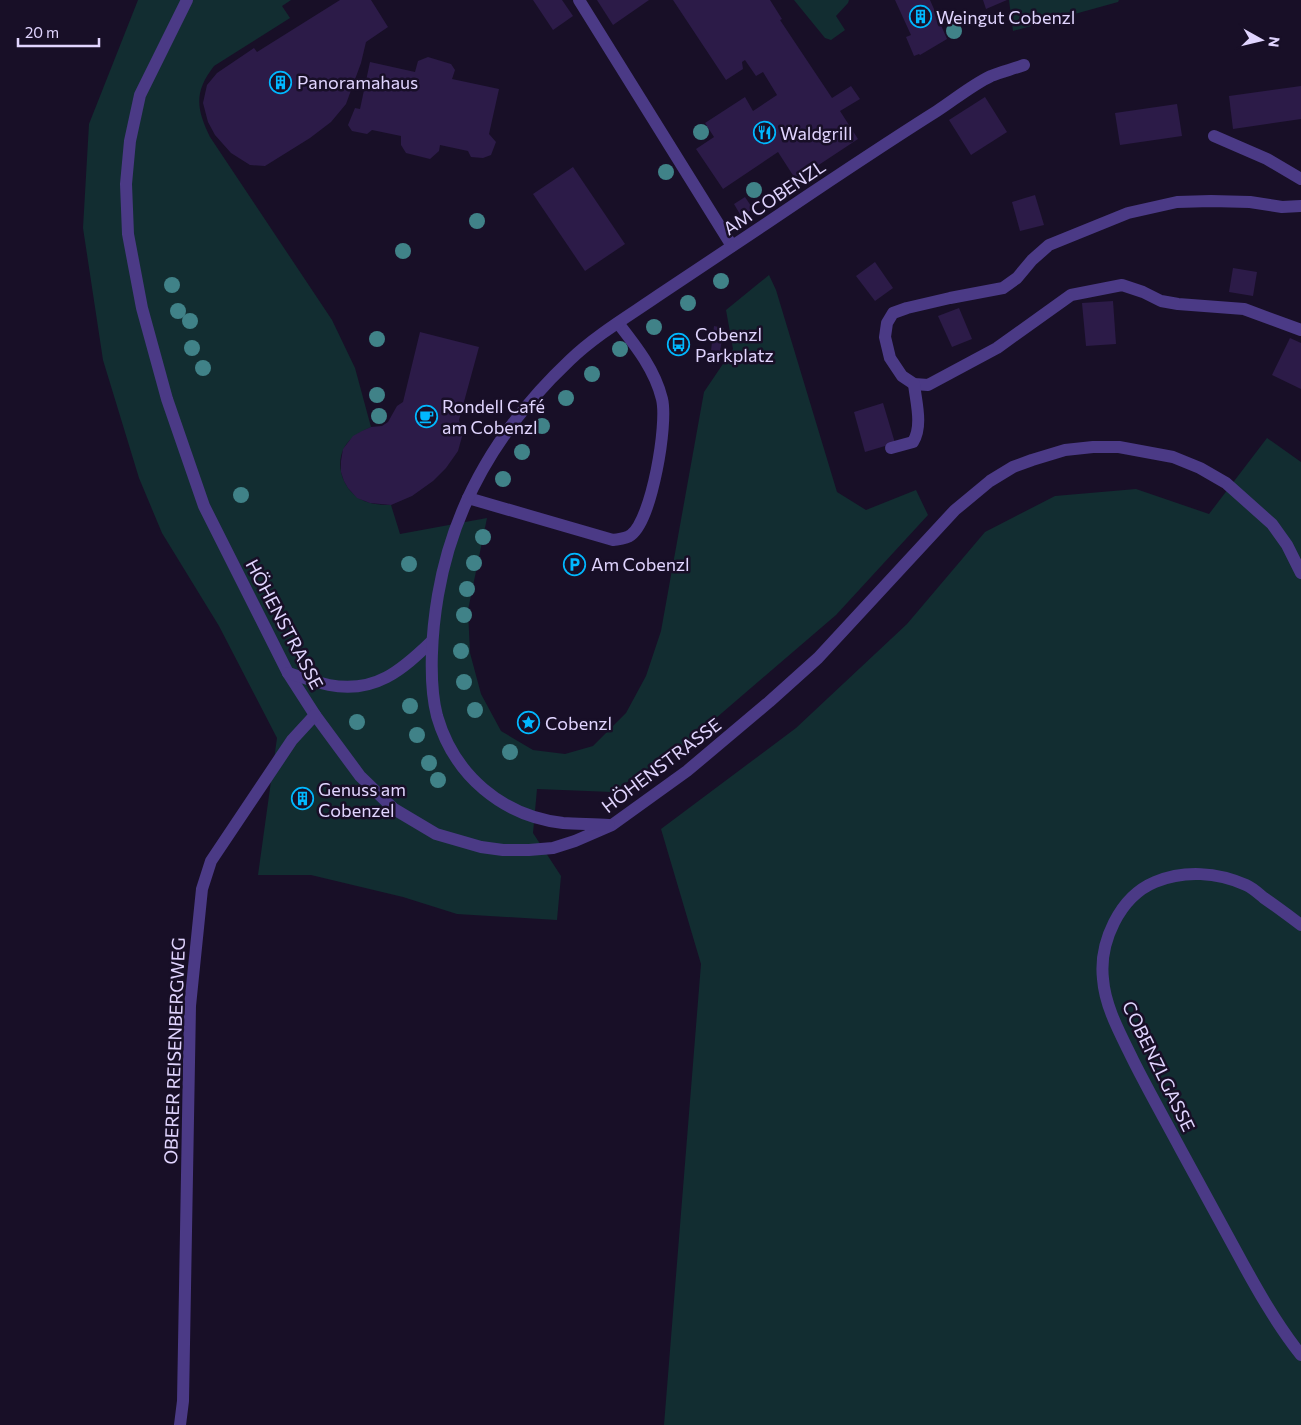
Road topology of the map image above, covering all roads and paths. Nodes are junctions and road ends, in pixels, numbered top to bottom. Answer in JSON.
{"nodes":[{"id":1,"x":187,"y":0,"type":"edge"},
{"id":2,"x":579,"y":0,"type":"edge"},
{"id":3,"x":1024,"y":65,"type":"dead end"},
{"id":4,"x":1214,"y":136,"type":"dead end"},
{"id":5,"x":1301,"y":179,"type":"edge"},
{"id":6,"x":1301,"y":206,"type":"edge"},
{"id":7,"x":732,"y":246,"type":"junction"},
{"id":8,"x":618,"y":323,"type":"junction"},
{"id":9,"x":1301,"y":330,"type":"edge"},
{"id":10,"x":914,"y":384,"type":"junction"},
{"id":11,"x":891,"y":448,"type":"dead end"},
{"id":12,"x":468,"y":498,"type":"junction"},
{"id":13,"x":1301,"y":573,"type":"edge"},
{"id":14,"x":432,"y":641,"type":"junction"},
{"id":15,"x":288,"y":673,"type":"junction"},
{"id":16,"x":316,"y":715,"type":"junction"},
{"id":17,"x":612,"y":825,"type":"junction"},
{"id":18,"x":1301,"y":925,"type":"edge"},
{"id":19,"x":1301,"y":1355,"type":"edge"},
{"id":20,"x":180,"y":1425,"type":"edge"}],
"edges":[{"from":1,"to":15,"type":"street","name":"HÖHENSTRASSE"},
{"from":2,"to":7,"type":"street"},
{"from":3,"to":7,"type":"street","name":"AM COBENZL"},
{"from":4,"to":5,"type":"street"},
{"from":6,"to":10,"type":"street"},
{"from":7,"to":8,"type":"street","name":"AM COBENZL"},
{"from":8,"to":12,"type":"street","name":"AM COBENZL"},
{"from":8,"to":12,"type":"street"},
{"from":9,"to":10,"type":"street"},
{"from":10,"to":11,"type":"street"},
{"from":12,"to":14,"type":"street","name":"AM COBENZL"},
{"from":13,"to":17,"type":"street","name":"HÖHENSTRASSE"},
{"from":14,"to":15,"type":"street"},
{"from":14,"to":17,"type":"street","name":"AM COBENZL"},
{"from":15,"to":16,"type":"street","name":"HÖHENSTRASSE"},
{"from":16,"to":17,"type":"street","name":"HÖHENSTRASSE"},
{"from":16,"to":20,"type":"street","name":"OBERER REISENBERGWEG"},
{"from":18,"to":19,"type":"street","name":"COBENZLGASSE"}]}
